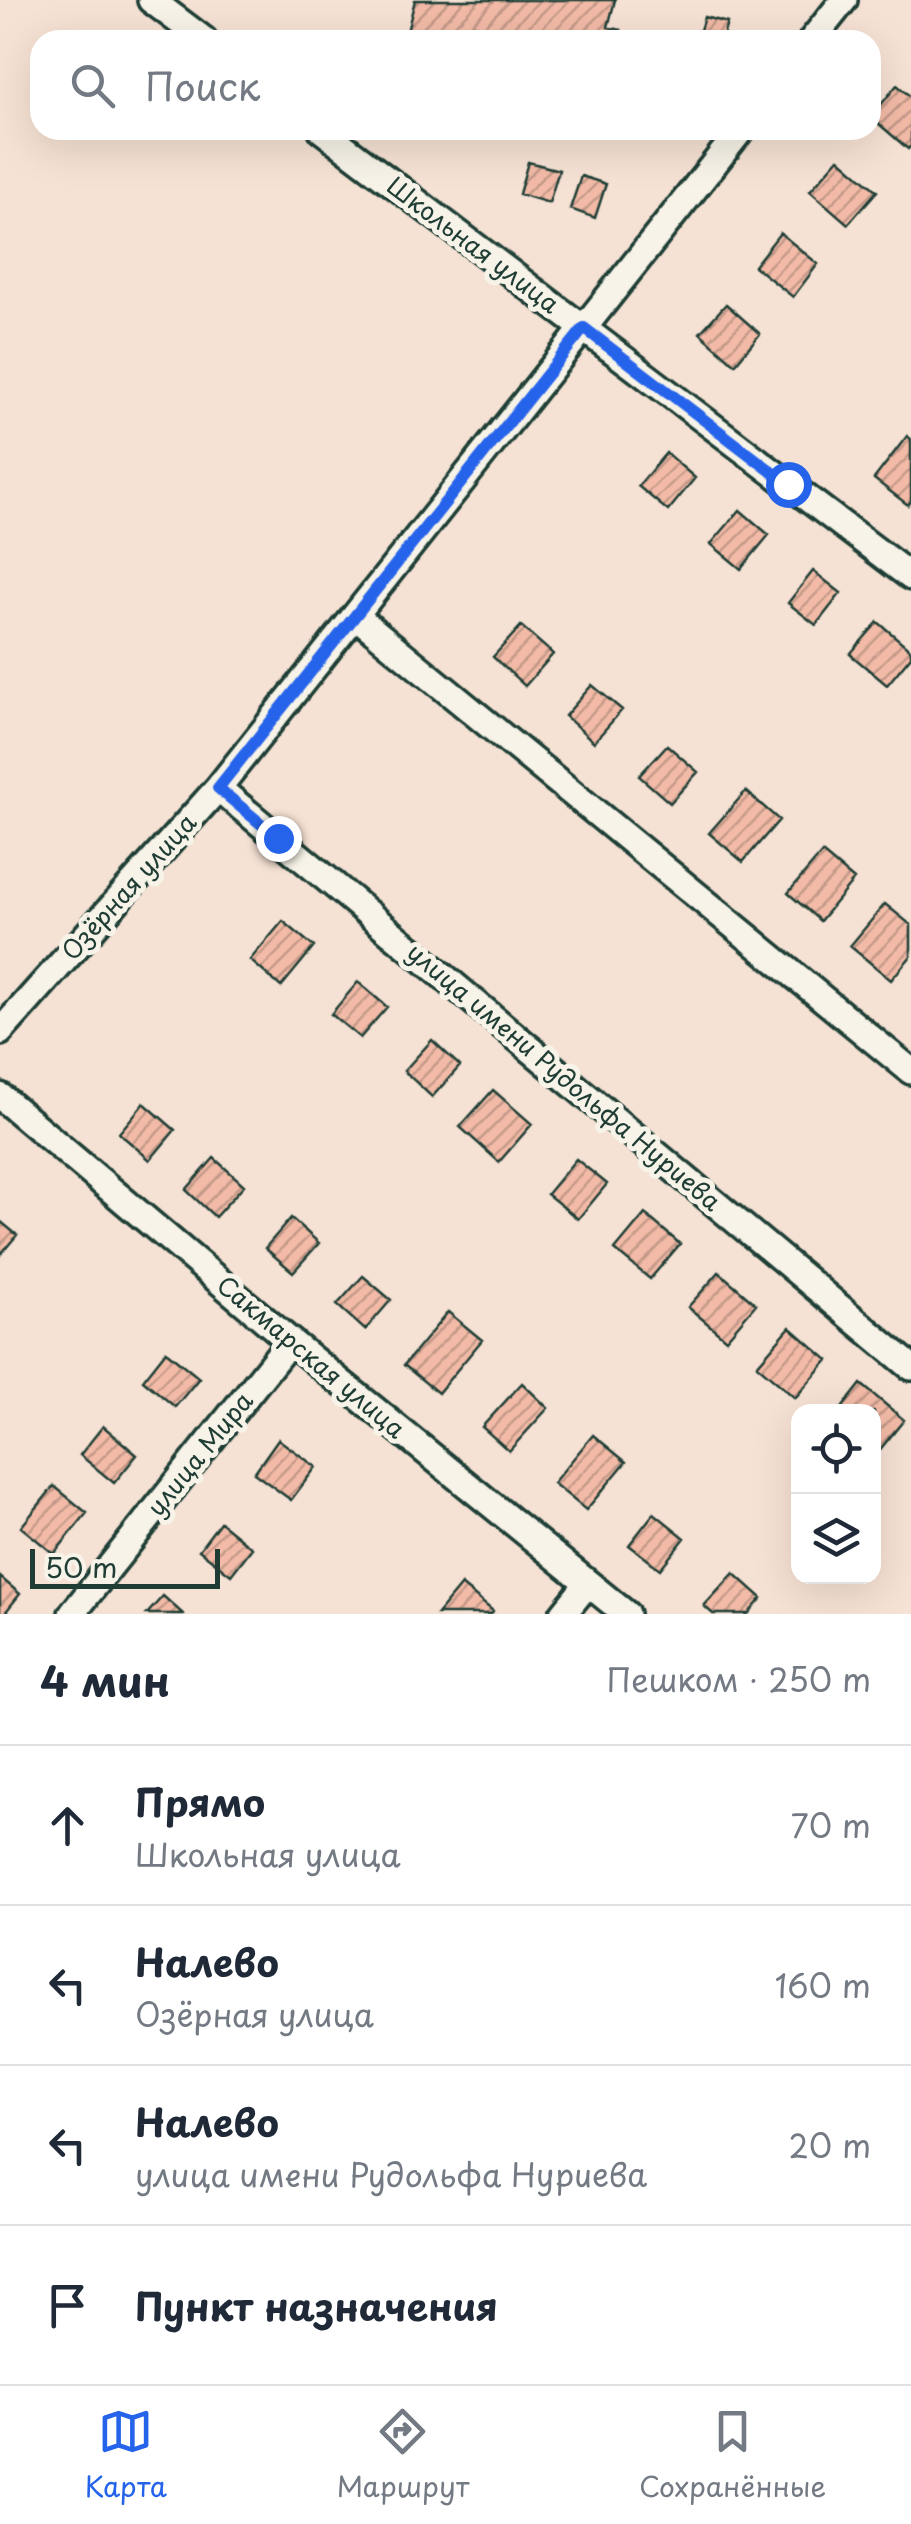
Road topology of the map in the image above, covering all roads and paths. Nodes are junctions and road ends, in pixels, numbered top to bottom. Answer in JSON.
{"nodes":[{"id":1,"x":152,"y":0,"type":"edge"},
{"id":2,"x":844,"y":0,"type":"edge"},
{"id":3,"x":191,"y":30,"type":"edge"},
{"id":4,"x":820,"y":30,"type":"edge"},
{"id":5,"x":335,"y":140,"type":"edge"},
{"id":6,"x":733,"y":140,"type":"edge"},
{"id":7,"x":584,"y":328,"type":"junction"},
{"id":8,"x":909,"y":572,"type":"edge"},
{"id":9,"x":356,"y":616,"type":"junction"},
{"id":10,"x":218,"y":788,"type":"junction"},
{"id":11,"x":0,"y":1032,"type":"edge"},
{"id":12,"x":911,"y":1071,"type":"edge"},
{"id":13,"x":0,"y":1096,"type":"edge"},
{"id":14,"x":290,"y":1341,"type":"junction"},
{"id":15,"x":911,"y":1367,"type":"edge"},
{"id":16,"x":588,"y":1583,"type":"junction"},
{"id":17,"x":72,"y":1614,"type":"edge"},
{"id":18,"x":563,"y":1614,"type":"edge"},
{"id":19,"x":626,"y":1614,"type":"edge"}],
"edges":[{"from":1,"to":3,"type":"street"},
{"from":2,"to":4,"type":"street"},
{"from":5,"to":7,"type":"street","name":"Школьная улица"},
{"from":6,"to":7,"type":"street","name":"Озёрная улица"},
{"from":7,"to":8,"type":"street","name":"Школьная улица"},
{"from":7,"to":9,"type":"street","name":"Озёрная улица"},
{"from":9,"to":10,"type":"street","name":"Озёрная улица"},
{"from":9,"to":12,"type":"street"},
{"from":10,"to":11,"type":"street","name":"Озёрная улица"},
{"from":10,"to":15,"type":"street","name":"улица имени Рудольфа Нуриева"},
{"from":13,"to":14,"type":"street","name":"Сакмарская улица"},
{"from":14,"to":16,"type":"street","name":"Сакмарская улица"},
{"from":14,"to":17,"type":"street","name":"улица Мира"},
{"from":16,"to":18,"type":"street"},
{"from":16,"to":19,"type":"street","name":"Сакмарская улица"}]}
